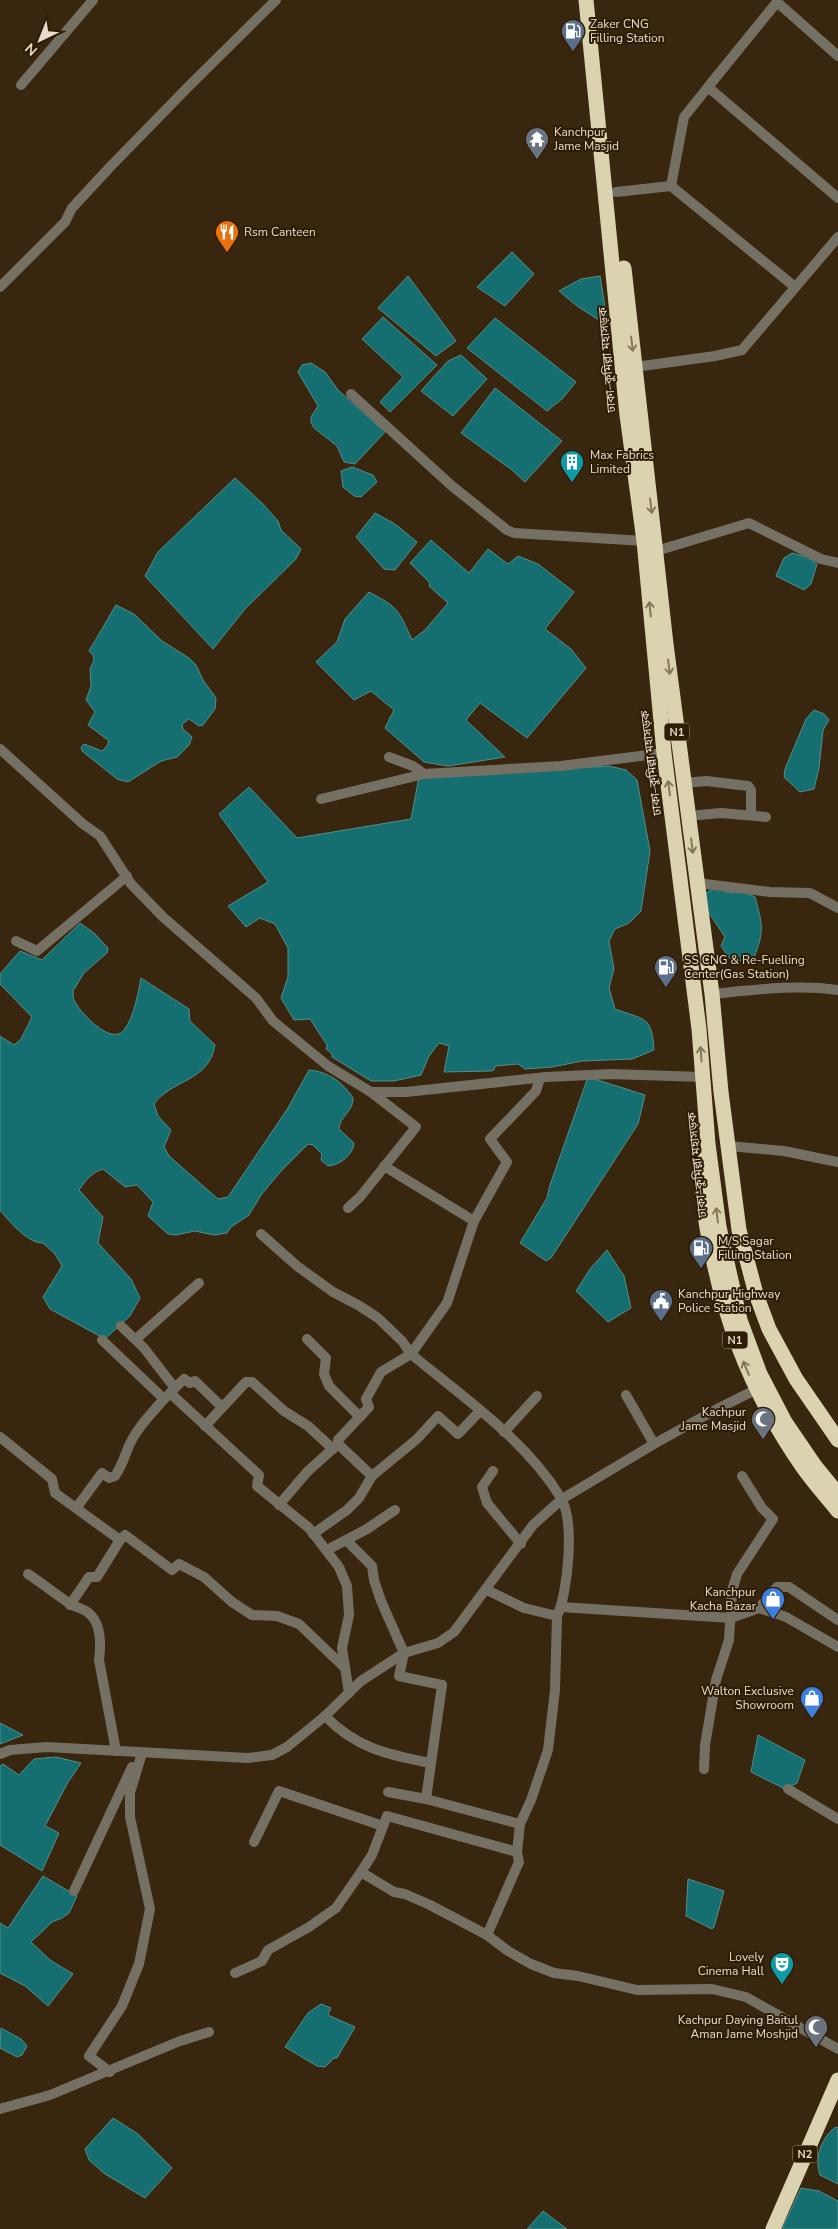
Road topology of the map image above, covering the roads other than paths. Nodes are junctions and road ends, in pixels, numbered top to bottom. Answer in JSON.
{"nodes":[{"id":1,"x":93,"y":0,"type":"edge"},
{"id":2,"x":276,"y":0,"type":"edge"},
{"id":3,"x":586,"y":0,"type":"edge"},
{"id":4,"x":596,"y":0,"type":"edge"},
{"id":5,"x":778,"y":1,"type":"edge"},
{"id":6,"x":838,"y":56,"type":"edge"},
{"id":7,"x":21,"y":85,"type":"dead end"},
{"id":8,"x":708,"y":87,"type":"junction"},
{"id":9,"x":671,"y":186,"type":"junction"},
{"id":10,"x":616,"y":192,"type":"junction"},
{"id":11,"x":838,"y":198,"type":"edge"},
{"id":12,"x":838,"y":237,"type":"edge"},
{"id":13,"x":616,"y":247,"type":"junction"},
{"id":14,"x":795,"y":287,"type":"junction"},
{"id":15,"x":0,"y":288,"type":"edge"},
{"id":16,"x":635,"y":367,"type":"junction"},
{"id":17,"x":351,"y":394,"type":"dead end"},
{"id":18,"x":644,"y":541,"type":"junction"},
{"id":19,"x":656,"y":551,"type":"junction"},
{"id":20,"x":838,"y":563,"type":"edge"},
{"id":21,"x":0,"y":749,"type":"edge"},
{"id":22,"x":664,"y":753,"type":"junction"},
{"id":23,"x":389,"y":757,"type":"dead end"},
{"id":24,"x":424,"y":774,"type":"junction"},
{"id":25,"x":684,"y":783,"type":"junction"},
{"id":26,"x":321,"y":799,"type":"dead end"},
{"id":27,"x":751,"y":815,"type":"junction"},
{"id":28,"x":688,"y":816,"type":"junction"},
{"id":29,"x":766,"y":817,"type":"dead end"},
{"id":30,"x":127,"y":876,"type":"junction"},
{"id":31,"x":697,"y":883,"type":"junction"},
{"id":32,"x":838,"y":908,"type":"edge"},
{"id":33,"x":16,"y":941,"type":"dead end"},
{"id":34,"x":838,"y":990,"type":"edge"},
{"id":35,"x":712,"y":994,"type":"junction"},
{"id":36,"x":702,"y":1077,"type":"junction"},
{"id":37,"x":540,"y":1078,"type":"junction"},
{"id":38,"x":371,"y":1092,"type":"junction"},
{"id":39,"x":708,"y":1144,"type":"junction"},
{"id":40,"x":729,"y":1146,"type":"junction"},
{"id":41,"x":838,"y":1162,"type":"edge"},
{"id":42,"x":384,"y":1166,"type":"junction"},
{"id":43,"x":348,"y":1208,"type":"dead end"},
{"id":44,"x":474,"y":1221,"type":"junction"},
{"id":45,"x":262,"y":1234,"type":"dead end"},
{"id":46,"x":199,"y":1283,"type":"dead end"},
{"id":47,"x":121,"y":1326,"type":"dead end"},
{"id":48,"x":307,"y":1339,"type":"dead end"},
{"id":49,"x":102,"y":1340,"type":"dead end"},
{"id":50,"x":136,"y":1340,"type":"junction"},
{"id":51,"x":411,"y":1354,"type":"junction"},
{"id":52,"x":755,"y":1390,"type":"junction"},
{"id":53,"x":169,"y":1393,"type":"junction"},
{"id":54,"x":626,"y":1395,"type":"dead end"},
{"id":55,"x":537,"y":1396,"type":"dead end"},
{"id":56,"x":222,"y":1407,"type":"junction"},
{"id":57,"x":480,"y":1411,"type":"junction"},
{"id":58,"x":360,"y":1417,"type":"junction"},
{"id":59,"x":205,"y":1426,"type":"junction"},
{"id":60,"x":504,"y":1432,"type":"junction"},
{"id":61,"x":0,"y":1437,"type":"edge"},
{"id":62,"x":838,"y":1440,"type":"edge"},
{"id":63,"x":654,"y":1444,"type":"junction"},
{"id":64,"x":336,"y":1446,"type":"junction"},
{"id":65,"x":493,"y":1472,"type":"dead end"},
{"id":66,"x":372,"y":1476,"type":"junction"},
{"id":67,"x":742,"y":1476,"type":"dead end"},
{"id":68,"x":838,"y":1494,"type":"edge"},
{"id":69,"x":562,"y":1499,"type":"junction"},
{"id":70,"x":279,"y":1505,"type":"junction"},
{"id":71,"x":77,"y":1507,"type":"junction"},
{"id":72,"x":395,"y":1510,"type":"dead end"},
{"id":73,"x":838,"y":1511,"type":"edge"},
{"id":74,"x":313,"y":1534,"type":"junction"},
{"id":75,"x":120,"y":1540,"type":"junction"},
{"id":76,"x":346,"y":1540,"type":"junction"},
{"id":77,"x":521,"y":1544,"type":"junction"},
{"id":78,"x":327,"y":1550,"type":"junction"},
{"id":79,"x":28,"y":1574,"type":"dead end"},
{"id":80,"x":487,"y":1590,"type":"junction"},
{"id":81,"x":70,"y":1605,"type":"junction"},
{"id":82,"x":759,"y":1608,"type":"junction"},
{"id":83,"x":559,"y":1612,"type":"junction"},
{"id":84,"x":732,"y":1618,"type":"junction"},
{"id":85,"x":838,"y":1620,"type":"edge"},
{"id":86,"x":838,"y":1646,"type":"edge"},
{"id":87,"x":404,"y":1653,"type":"junction"},
{"id":88,"x":345,"y":1668,"type":"junction"},
{"id":89,"x":349,"y":1692,"type":"junction"},
{"id":90,"x":325,"y":1716,"type":"junction"},
{"id":91,"x":116,"y":1751,"type":"junction"},
{"id":92,"x":140,"y":1752,"type":"junction"},
{"id":93,"x":0,"y":1754,"type":"edge"},
{"id":94,"x":431,"y":1763,"type":"junction"},
{"id":95,"x":704,"y":1769,"type":"dead end"},
{"id":96,"x":788,"y":1789,"type":"dead end"},
{"id":97,"x":388,"y":1792,"type":"dead end"},
{"id":98,"x":426,"y":1799,"type":"junction"},
{"id":99,"x":838,"y":1819,"type":"edge"},
{"id":100,"x":520,"y":1824,"type":"junction"},
{"id":101,"x":383,"y":1826,"type":"junction"},
{"id":102,"x":254,"y":1842,"type":"dead end"},
{"id":103,"x":517,"y":1852,"type":"junction"},
{"id":104,"x":361,"y":1872,"type":"junction"},
{"id":105,"x":74,"y":1891,"type":"dead end"},
{"id":106,"x":487,"y":1935,"type":"junction"},
{"id":107,"x":235,"y":1973,"type":"dead end"},
{"id":108,"x":209,"y":2032,"type":"dead end"},
{"id":109,"x":838,"y":2049,"type":"edge"},
{"id":110,"x":110,"y":2072,"type":"junction"},
{"id":111,"x":838,"y":2080,"type":"edge"},
{"id":112,"x":0,"y":2108,"type":"edge"},
{"id":113,"x":772,"y":2229,"type":"edge"}],
"edges":[{"from":1,"to":7,"type":"street"},
{"from":2,"to":15,"type":"street"},
{"from":3,"to":13,"type":"highway","name":"ঢাকা–কুমিল্লা মহাসড়ক","number":"N1"},
{"from":4,"to":10,"type":"highway","name":"ঢাকা–কুমিল্লা মহাসড়ক","number":"N1"},
{"from":5,"to":6,"type":"street"},
{"from":5,"to":8,"type":"street"},
{"from":8,"to":9,"type":"street"},
{"from":8,"to":11,"type":"street"},
{"from":9,"to":10,"type":"street"},
{"from":9,"to":14,"type":"street"},
{"from":10,"to":13,"type":"highway","name":"ঢাকা–কুমিল্লা মহাসড়ক","number":"N1"},
{"from":12,"to":14,"type":"street"},
{"from":13,"to":16,"type":"highway","name":"ঢাকা–কুমিল্লা মহাসড়ক","number":"N1","one_way":true},
{"from":13,"to":18,"type":"highway","name":"ঢাকা–কুমিল্লা মহাসড়ক","number":"N1"},
{"from":14,"to":16,"type":"street"},
{"from":16,"to":19,"type":"highway","name":"ঢাকা–কুমিল্লা মহাসড়ক","number":"N1","one_way":true},
{"from":17,"to":18,"type":"street"},
{"from":22,"to":18,"type":"highway","name":"ঢাকা–কুমিল্লা মহাসড়ক","number":"N1","one_way":true},
{"from":19,"to":20,"type":"street"},
{"from":19,"to":25,"type":"highway","name":"ঢাকা–কুমিল্লা মহাসড়ক","number":"N1","one_way":true},
{"from":21,"to":30,"type":"street"},
{"from":22,"to":24,"type":"street"},
{"from":36,"to":22,"type":"highway","name":"ঢাকা–কুমিল্লা মহাসড়ক","number":"N1","one_way":true},
{"from":23,"to":24,"type":"street"},
{"from":24,"to":26,"type":"street"},
{"from":25,"to":27,"type":"street"},
{"from":25,"to":28,"type":"highway","name":"ঢাকা–কুমিল্লা মহাসড়ক","number":"N1"},
{"from":27,"to":28,"type":"street"},
{"from":27,"to":29,"type":"street"},
{"from":28,"to":31,"type":"highway","name":"ঢাকা–কুমিল্লা মহাসড়ক","number":"N1","one_way":true},
{"from":30,"to":33,"type":"street"},
{"from":30,"to":38,"type":"street"},
{"from":31,"to":32,"type":"street"},
{"from":31,"to":35,"type":"highway","name":"ঢাকা–কুমিল্লা মহাসড়ক","number":"N1"},
{"from":34,"to":35,"type":"street"},
{"from":35,"to":40,"type":"highway","name":"ঢাকা–কুমিল্লা মহাসড়ক","number":"N1"},
{"from":36,"to":37,"type":"street"},
{"from":36,"to":39,"type":"highway","name":"ঢাকা–কুমিল্লা মহাসড়ক","number":"N1"},
{"from":37,"to":38,"type":"street"},
{"from":37,"to":44,"type":"street"},
{"from":38,"to":42,"type":"street"},
{"from":52,"to":39,"type":"highway","number":"N1","one_way":true},
{"from":68,"to":39,"type":"highway","name":"ঢাকা–কুমিল্লা মহাসড়ক","number":"N1","one_way":true},
{"from":40,"to":41,"type":"street"},
{"from":40,"to":62,"type":"highway","name":"ঢাকা–কুমিল্লা মহাসড়ক","number":"N1"},
{"from":42,"to":43,"type":"street"},
{"from":42,"to":44,"type":"street"},
{"from":44,"to":51,"type":"street"},
{"from":45,"to":51,"type":"street"},
{"from":46,"to":50,"type":"street"},
{"from":47,"to":50,"type":"street"},
{"from":48,"to":58,"type":"street"},
{"from":49,"to":53,"type":"street"},
{"from":50,"to":53,"type":"street"},
{"from":51,"to":57,"type":"street"},
{"from":51,"to":58,"type":"street"},
{"from":52,"to":63,"type":"street"},
{"from":52,"to":73,"type":"highway","number":"N1"},
{"from":53,"to":56,"type":"street"},
{"from":53,"to":59,"type":"street"},
{"from":53,"to":71,"type":"street"},
{"from":54,"to":63,"type":"street"},
{"from":55,"to":60,"type":"street"},
{"from":56,"to":59,"type":"street"},
{"from":56,"to":64,"type":"street"},
{"from":57,"to":60,"type":"street"},
{"from":57,"to":66,"type":"street"},
{"from":58,"to":64,"type":"street"},
{"from":59,"to":70,"type":"street"},
{"from":60,"to":69,"type":"street"},
{"from":61,"to":71,"type":"street"},
{"from":63,"to":69,"type":"street"},
{"from":64,"to":66,"type":"street"},
{"from":64,"to":70,"type":"street"},
{"from":65,"to":77,"type":"street"},
{"from":66,"to":74,"type":"street"},
{"from":67,"to":84,"type":"street"},
{"from":69,"to":77,"type":"street"},
{"from":69,"to":83,"type":"street"},
{"from":70,"to":74,"type":"street"},
{"from":71,"to":75,"type":"street"},
{"from":72,"to":76,"type":"street"},
{"from":74,"to":78,"type":"street"},
{"from":75,"to":81,"type":"street"},
{"from":75,"to":88,"type":"street"},
{"from":76,"to":78,"type":"street"},
{"from":76,"to":87,"type":"street"},
{"from":77,"to":80,"type":"street"},
{"from":78,"to":88,"type":"street"},
{"from":79,"to":81,"type":"street"},
{"from":80,"to":83,"type":"street"},
{"from":80,"to":87,"type":"street"},
{"from":81,"to":91,"type":"street"},
{"from":82,"to":84,"type":"street"},
{"from":82,"to":85,"type":"street"},
{"from":82,"to":86,"type":"street"},
{"from":83,"to":84,"type":"street"},
{"from":83,"to":100,"type":"street"},
{"from":84,"to":95,"type":"street"},
{"from":87,"to":89,"type":"street"},
{"from":87,"to":94,"type":"street"},
{"from":88,"to":89,"type":"street"},
{"from":89,"to":90,"type":"street"},
{"from":90,"to":92,"type":"street"},
{"from":90,"to":94,"type":"street"},
{"from":91,"to":92,"type":"street"},
{"from":91,"to":93,"type":"street"},
{"from":92,"to":105,"type":"street"},
{"from":92,"to":110,"type":"street"},
{"from":94,"to":98,"type":"street"},
{"from":96,"to":99,"type":"street"},
{"from":97,"to":98,"type":"street"},
{"from":98,"to":100,"type":"street"},
{"from":100,"to":103,"type":"street"},
{"from":101,"to":102,"type":"street"},
{"from":101,"to":103,"type":"street"},
{"from":101,"to":104,"type":"street"},
{"from":103,"to":106,"type":"street"},
{"from":104,"to":106,"type":"street"},
{"from":104,"to":107,"type":"street"},
{"from":106,"to":109,"type":"street"},
{"from":108,"to":110,"type":"street"},
{"from":110,"to":112,"type":"street"},
{"from":111,"to":113,"type":"highway","number":"N2"}]}
